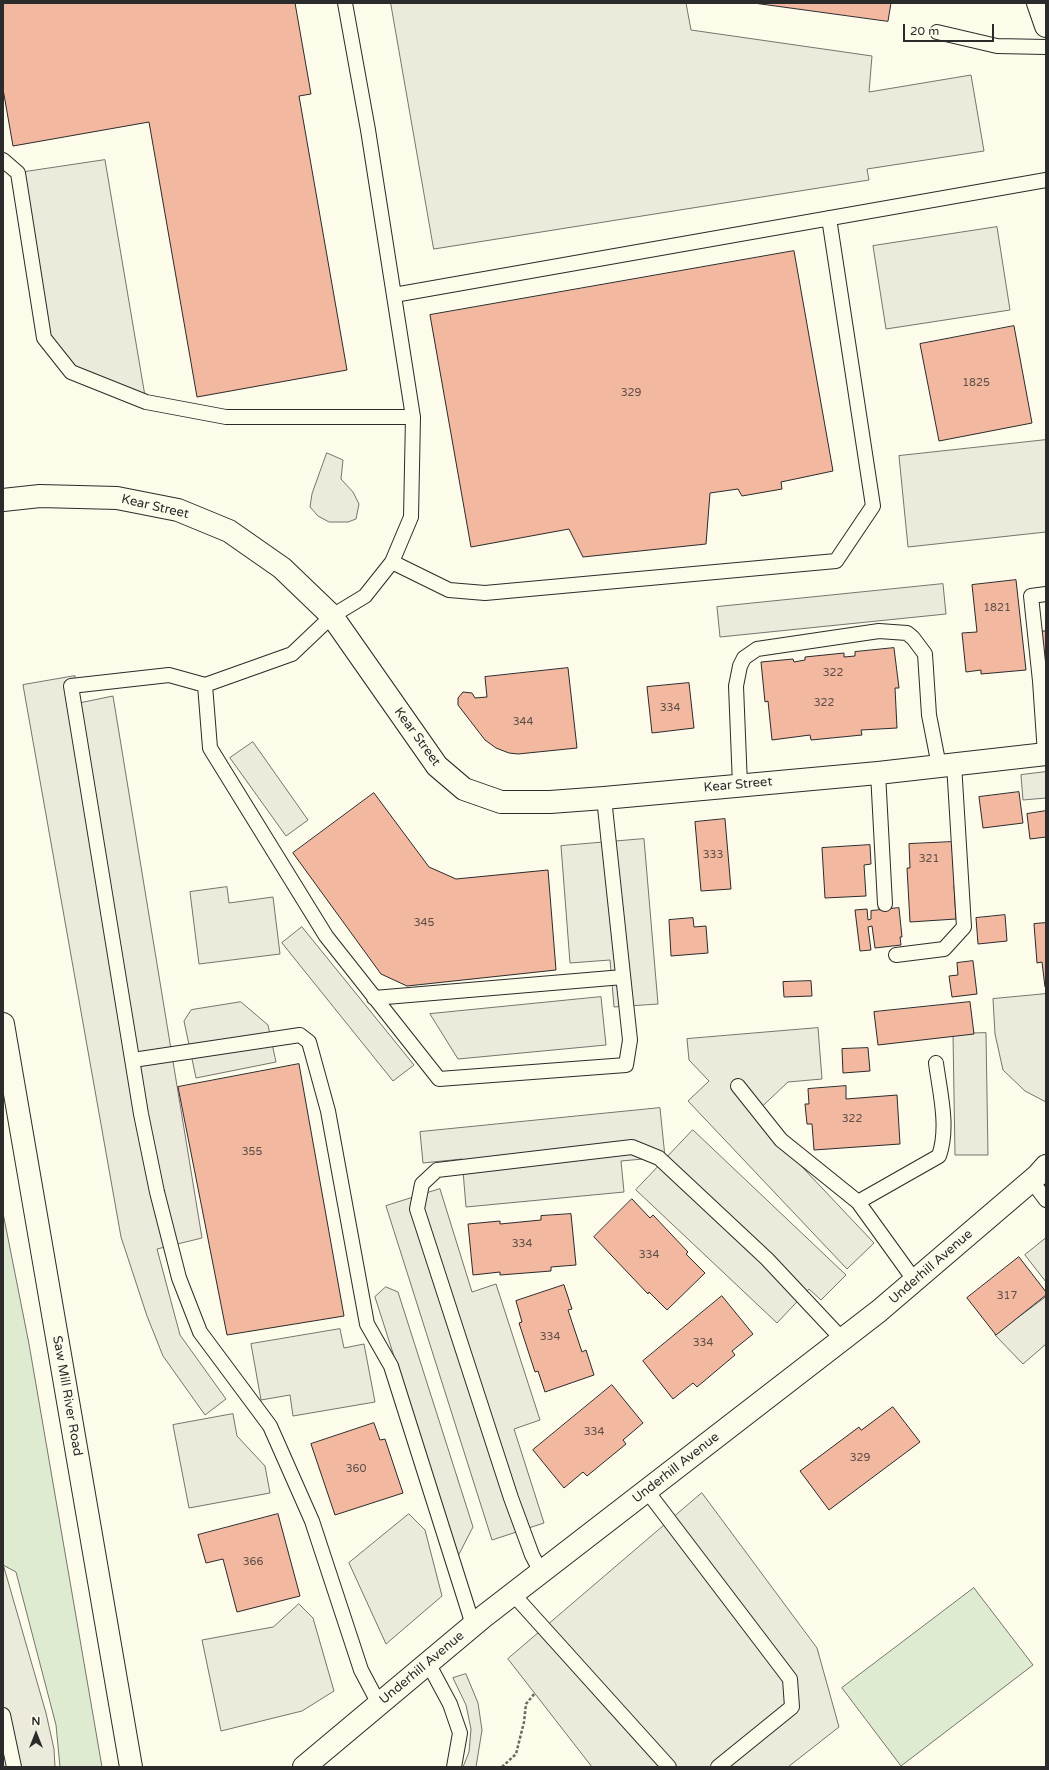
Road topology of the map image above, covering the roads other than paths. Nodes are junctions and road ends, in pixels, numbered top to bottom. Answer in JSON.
{"nodes":[{"id":1,"x":345,"y":3,"type":"edge"},
{"id":2,"x":1038,"y":3,"type":"edge"},
{"id":3,"x":1046,"y":26,"type":"edge"},
{"id":4,"x":937,"y":32,"type":"dead end"},
{"id":5,"x":1046,"y":47,"type":"edge"},
{"id":6,"x":3,"y":160,"type":"edge"},
{"id":7,"x":1046,"y":180,"type":"edge"},
{"id":8,"x":829,"y":218,"type":"junction"},
{"id":9,"x":394,"y":295,"type":"junction"},
{"id":10,"x":413,"y":417,"type":"junction"},
{"id":11,"x":3,"y":500,"type":"edge"},
{"id":12,"x":392,"y":562,"type":"junction"},
{"id":13,"x":1046,"y":594,"type":"edge"},
{"id":14,"x":332,"y":616,"type":"junction"},
{"id":15,"x":1043,"y":681,"type":"edge"},
{"id":16,"x":205,"y":685,"type":"junction"},
{"id":17,"x":1046,"y":754,"type":"edge"},
{"id":18,"x":946,"y":765,"type":"junction"},
{"id":19,"x":878,"y":772,"type":"junction"},
{"id":20,"x":740,"y":785,"type":"junction"},
{"id":21,"x":604,"y":798,"type":"junction"},
{"id":22,"x":885,"y":904,"type":"dead end"},
{"id":23,"x":896,"y":955,"type":"dead end"},
{"id":24,"x":623,"y":977,"type":"junction"},
{"id":25,"x":374,"y":998,"type":"junction"},
{"id":26,"x":3,"y":1024,"type":"edge"},
{"id":27,"x":133,"y":1060,"type":"junction"},
{"id":28,"x":936,"y":1063,"type":"dead end"},
{"id":29,"x":738,"y":1086,"type":"dead end"},
{"id":30,"x":1039,"y":1173,"type":"edge"},
{"id":31,"x":1046,"y":1200,"type":"edge"},
{"id":32,"x":858,"y":1202,"type":"junction"},
{"id":33,"x":915,"y":1281,"type":"junction"},
{"id":34,"x":842,"y":1339,"type":"junction"},
{"id":35,"x":647,"y":1490,"type":"junction"},
{"id":36,"x":541,"y":1572,"type":"junction"},
{"id":37,"x":513,"y":1594,"type":"junction"},
{"id":38,"x":473,"y":1625,"type":"junction"},
{"id":39,"x":428,"y":1663,"type":"junction"},
{"id":40,"x":379,"y":1704,"type":"junction"},
{"id":41,"x":3,"y":1715,"type":"edge"},
{"id":42,"x":14,"y":1767,"type":"edge"},
{"id":43,"x":131,"y":1767,"type":"edge"},
{"id":44,"x":304,"y":1767,"type":"edge"},
{"id":45,"x":454,"y":1767,"type":"edge"},
{"id":46,"x":669,"y":1767,"type":"edge"},
{"id":47,"x":718,"y":1767,"type":"edge"}],
"edges":[{"from":1,"to":9,"type":"lane"},
{"from":2,"to":3,"type":"street"},
{"from":4,"to":5,"type":"lane"},
{"from":6,"to":10,"type":"lane"},
{"from":7,"to":8,"type":"lane"},
{"from":8,"to":9,"type":"lane"},
{"from":8,"to":12,"type":"lane"},
{"from":9,"to":10,"type":"lane"},
{"from":10,"to":12,"type":"lane"},
{"from":11,"to":14,"type":"street","name":"Kear Street"},
{"from":12,"to":14,"type":"lane"},
{"from":13,"to":15,"type":"lane"},
{"from":14,"to":16,"type":"lane"},
{"from":14,"to":21,"type":"street","name":"Kear Street"},
{"from":15,"to":17,"type":"lane"},
{"from":16,"to":25,"type":"lane"},
{"from":16,"to":27,"type":"lane"},
{"from":17,"to":18,"type":"street","name":"Kear Street"},
{"from":18,"to":19,"type":"street","name":"Kear Street"},
{"from":18,"to":20,"type":"lane"},
{"from":18,"to":23,"type":"lane"},
{"from":19,"to":20,"type":"street","name":"Kear Street"},
{"from":19,"to":22,"type":"lane"},
{"from":20,"to":21,"type":"street","name":"Kear Street"},
{"from":21,"to":24,"type":"lane"},
{"from":24,"to":25,"type":"lane"},
{"from":24,"to":25,"type":"lane"},
{"from":26,"to":43,"type":"street","name":"Saw Mill River Road"},
{"from":27,"to":38,"type":"lane"},
{"from":27,"to":40,"type":"lane"},
{"from":28,"to":32,"type":"lane"},
{"from":29,"to":32,"type":"lane"},
{"from":30,"to":31,"type":"lane"},
{"from":30,"to":33,"type":"street","name":"Underhill Avenue"},
{"from":32,"to":33,"type":"lane"},
{"from":33,"to":34,"type":"street","name":"Underhill Avenue"},
{"from":34,"to":35,"type":"street","name":"Underhill Avenue"},
{"from":34,"to":36,"type":"lane"},
{"from":35,"to":36,"type":"street","name":"Underhill Avenue"},
{"from":35,"to":47,"type":"lane"},
{"from":36,"to":37,"type":"street","name":"Underhill Avenue"},
{"from":37,"to":38,"type":"street","name":"Underhill Avenue"},
{"from":37,"to":46,"type":"lane"},
{"from":38,"to":39,"type":"street","name":"Underhill Avenue"},
{"from":39,"to":40,"type":"street","name":"Underhill Avenue"},
{"from":39,"to":45,"type":"lane"},
{"from":40,"to":44,"type":"street","name":"Underhill Avenue"},
{"from":41,"to":42,"type":"lane"}]}
